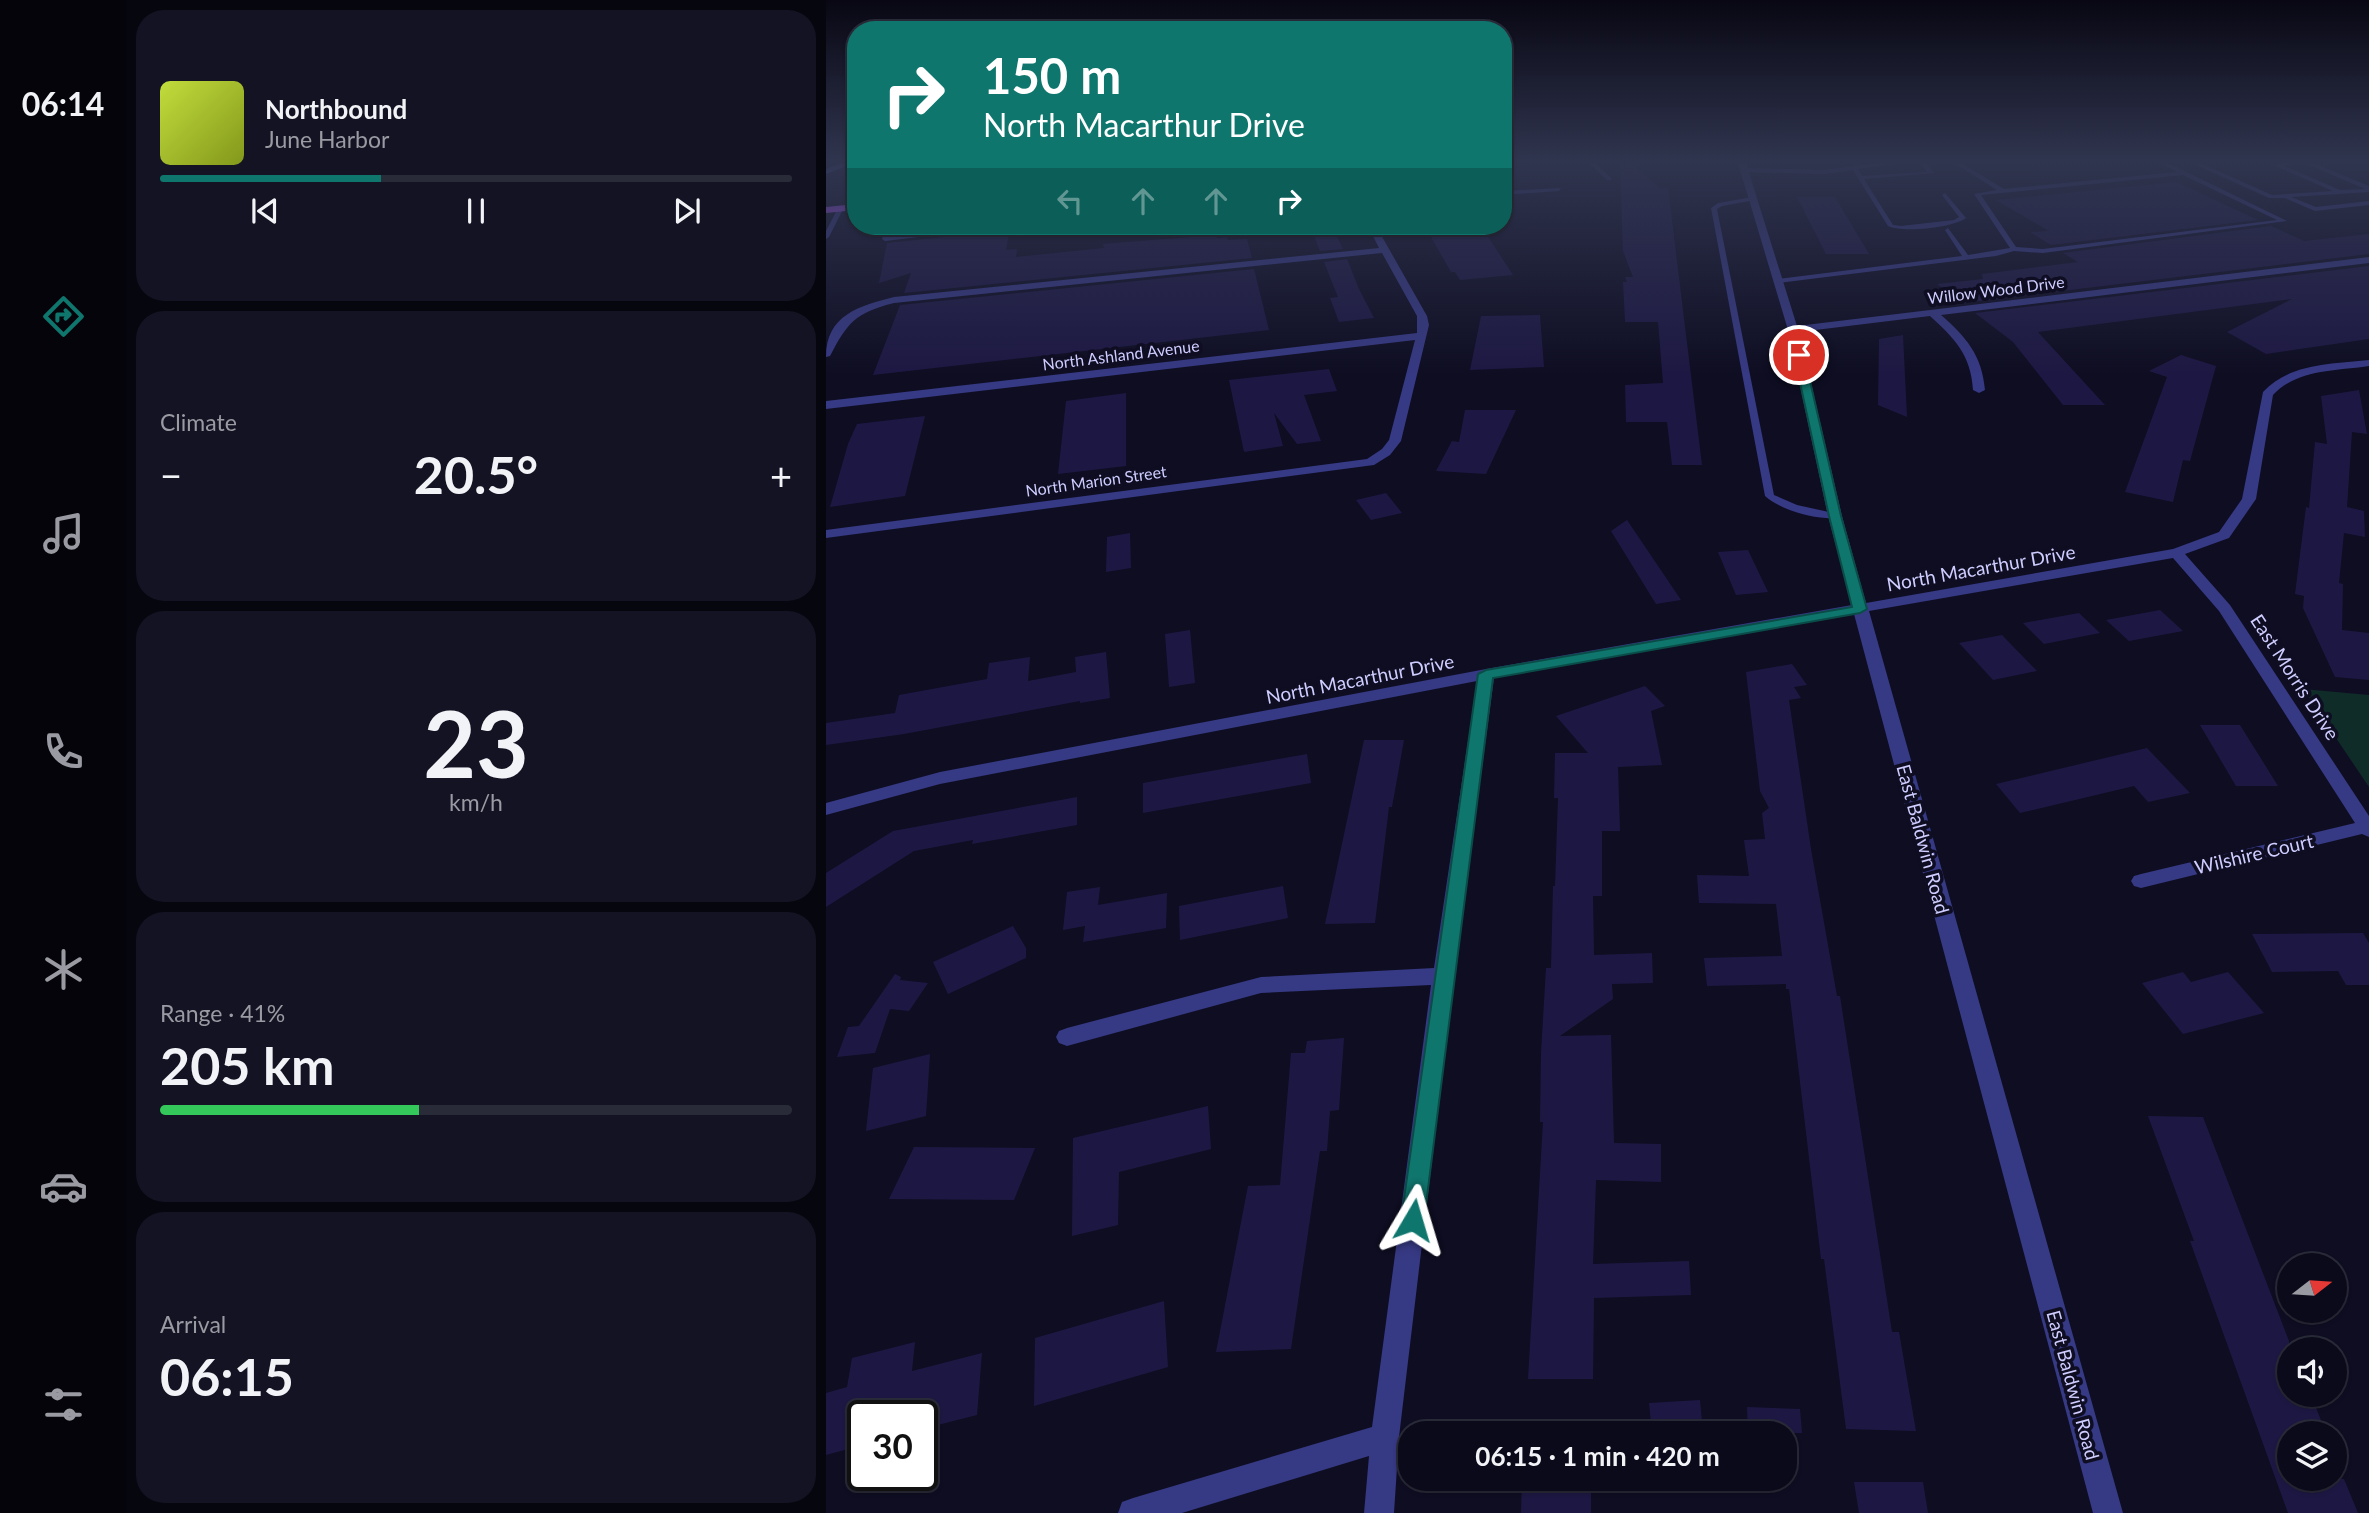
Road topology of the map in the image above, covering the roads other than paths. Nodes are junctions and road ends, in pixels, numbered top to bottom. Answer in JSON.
{"nodes":[{"id":1,"x":1719,"y":234,"type":"edge"},
{"id":2,"x":1763,"y":234,"type":"edge"},
{"id":3,"x":1950,"y":234,"type":"edge"},
{"id":4,"x":2004,"y":234,"type":"edge"},
{"id":5,"x":2181,"y":234,"type":"edge"},
{"id":6,"x":887,"y":235,"type":"edge"},
{"id":7,"x":930,"y":235,"type":"edge"},
{"id":8,"x":1377,"y":235,"type":"edge"},
{"id":9,"x":2014,"y":249,"type":"junction"},
{"id":10,"x":1385,"y":250,"type":"junction"},
{"id":11,"x":1966,"y":257,"type":"junction"},
{"id":12,"x":2369,"y":260,"type":"edge"},
{"id":13,"x":1777,"y":281,"type":"junction"},
{"id":14,"x":1933,"y":314,"type":"junction"},
{"id":15,"x":1793,"y":330,"type":"junction"},
{"id":16,"x":1420,"y":336,"type":"junction"},
{"id":17,"x":826,"y":354,"type":"edge"},
{"id":18,"x":2369,"y":363,"type":"edge"},
{"id":19,"x":1979,"y":390,"type":"dead end"},
{"id":20,"x":826,"y":405,"type":"edge"},
{"id":21,"x":1835,"y":516,"type":"junction"},
{"id":22,"x":826,"y":534,"type":"edge"},
{"id":23,"x":2176,"y":553,"type":"junction"},
{"id":24,"x":1860,"y":609,"type":"junction"},
{"id":25,"x":1486,"y":674,"type":"junction"},
{"id":26,"x":826,"y":809,"type":"edge"},
{"id":27,"x":2368,"y":829,"type":"edge"},
{"id":28,"x":2141,"y":881,"type":"dead end"},
{"id":29,"x":1443,"y":976,"type":"junction"},
{"id":30,"x":1067,"y":1037,"type":"dead end"},
{"id":31,"x":1385,"y":1437,"type":"junction"},
{"id":32,"x":1133,"y":1513,"type":"edge"},
{"id":33,"x":1379,"y":1513,"type":"edge"},
{"id":34,"x":2108,"y":1513,"type":"edge"}],
"edges":[{"from":1,"to":21,"type":"lane"},
{"from":2,"to":13,"type":"street","name":"East Baldwin Road"},
{"from":3,"to":11,"type":"lane"},
{"from":4,"to":9,"type":"lane"},
{"from":5,"to":9,"type":"lane"},
{"from":6,"to":7,"type":"lane"},
{"from":8,"to":10,"type":"street"},
{"from":9,"to":11,"type":"lane"},
{"from":10,"to":16,"type":"street"},
{"from":10,"to":17,"type":"street"},
{"from":11,"to":13,"type":"lane"},
{"from":12,"to":14,"type":"street","name":"Willow Wood Drive"},
{"from":13,"to":15,"type":"street","name":"East Baldwin Road"},
{"from":14,"to":15,"type":"street","name":"Willow Wood Drive"},
{"from":14,"to":19,"type":"street"},
{"from":15,"to":21,"type":"street","name":"East Baldwin Road"},
{"from":16,"to":20,"type":"street","name":"North Ashland Avenue"},
{"from":16,"to":22,"type":"street","name":"North Marion Street"},
{"from":18,"to":23,"type":"street","name":"North Macarthur Drive"},
{"from":21,"to":24,"type":"street","name":"East Baldwin Road"},
{"from":23,"to":24,"type":"street","name":"North Macarthur Drive"},
{"from":23,"to":27,"type":"street","name":"East Morris Drive"},
{"from":24,"to":25,"type":"street","name":"North Macarthur Drive"},
{"from":24,"to":34,"type":"street","name":"East Baldwin Road"},
{"from":25,"to":26,"type":"street","name":"North Macarthur Drive"},
{"from":25,"to":29,"type":"street"},
{"from":27,"to":28,"type":"street","name":"Wilshire Court"},
{"from":29,"to":30,"type":"street"},
{"from":29,"to":31,"type":"street"},
{"from":31,"to":32,"type":"street"},
{"from":31,"to":33,"type":"street"}]}
